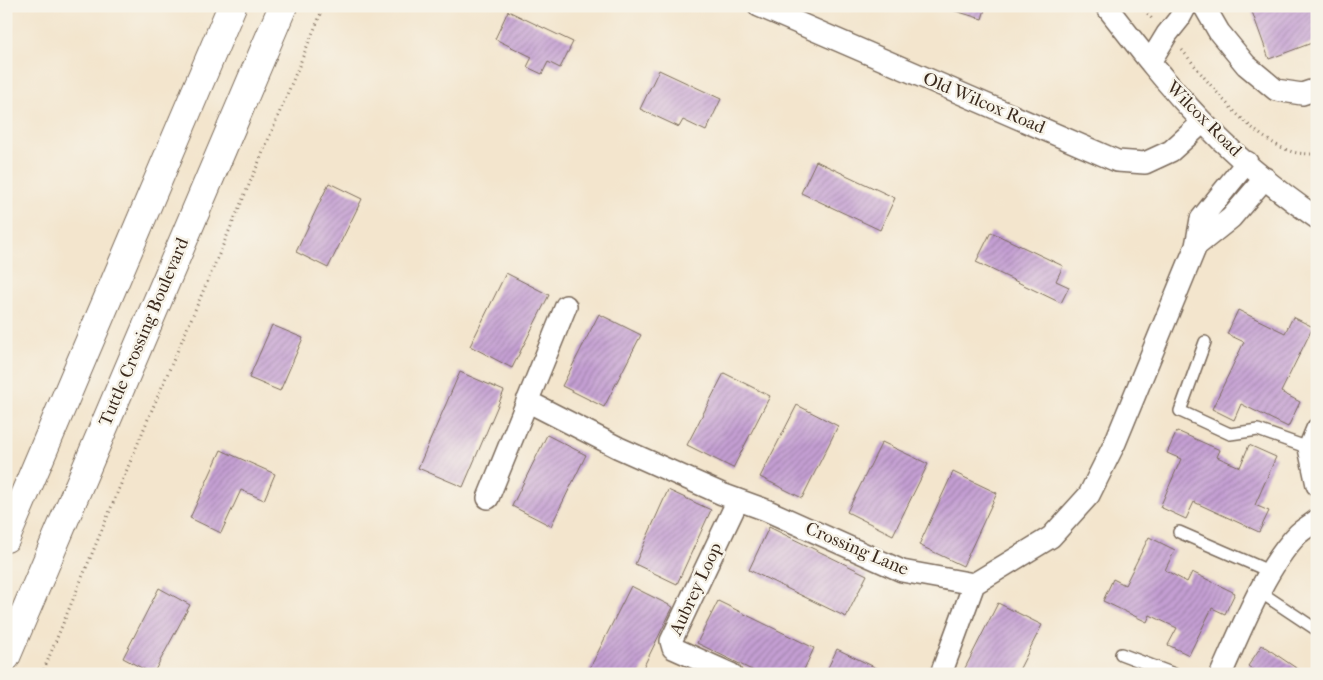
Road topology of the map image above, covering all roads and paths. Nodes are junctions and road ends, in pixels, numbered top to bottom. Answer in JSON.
{"nodes":[{"id":1,"x":232,"y":6,"type":"edge"},
{"id":2,"x":283,"y":6,"type":"edge"},
{"id":3,"x":324,"y":6,"type":"edge"},
{"id":4,"x":760,"y":6,"type":"edge"},
{"id":5,"x":1106,"y":6,"type":"edge"},
{"id":6,"x":1142,"y":6,"type":"edge"},
{"id":7,"x":1186,"y":6,"type":"edge"},
{"id":8,"x":1204,"y":6,"type":"edge"},
{"id":9,"x":1167,"y":34,"type":"junction"},
{"id":10,"x":1150,"y":62,"type":"junction"},
{"id":11,"x":1317,"y":89,"type":"edge"},
{"id":12,"x":1202,"y":122,"type":"junction"},
{"id":13,"x":1317,"y":154,"type":"edge"},
{"id":14,"x":1247,"y":162,"type":"junction"},
{"id":15,"x":1265,"y":178,"type":"junction"},
{"id":16,"x":1317,"y":218,"type":"edge"},
{"id":17,"x":1196,"y":246,"type":"junction"},
{"id":18,"x":566,"y":306,"type":"dead end"},
{"id":19,"x":1205,"y":342,"type":"dead end"},
{"id":20,"x":527,"y":401,"type":"junction"},
{"id":21,"x":1313,"y":439,"type":"edge"},
{"id":22,"x":1317,"y":485,"type":"edge"},
{"id":23,"x":488,"y":498,"type":"dead end"},
{"id":24,"x":738,"y":500,"type":"junction"},
{"id":25,"x":1317,"y":520,"type":"edge"},
{"id":26,"x":1179,"y":532,"type":"dead end"},
{"id":27,"x":6,"y":538,"type":"edge"},
{"id":28,"x":1271,"y":572,"type":"junction"},
{"id":29,"x":974,"y":584,"type":"junction"},
{"id":30,"x":1260,"y":592,"type":"junction"},
{"id":31,"x":1317,"y":630,"type":"edge"},
{"id":32,"x":1121,"y":654,"type":"dead end"},
{"id":33,"x":6,"y":657,"type":"edge"},
{"id":34,"x":42,"y":674,"type":"edge"},
{"id":35,"x":731,"y":674,"type":"edge"},
{"id":36,"x":941,"y":674,"type":"edge"},
{"id":37,"x":1174,"y":674,"type":"edge"},
{"id":38,"x":1221,"y":674,"type":"edge"}],
"edges":[{"from":1,"to":27,"type":"street"},
{"from":2,"to":33,"type":"street","name":"Tuttle Crossing Boulevard"},
{"from":3,"to":34,"type":"path"},
{"from":4,"to":12,"type":"street","name":"Old Wilcox Road"},
{"from":5,"to":10,"type":"street","name":"Wilcox Road"},
{"from":6,"to":9,"type":"path"},
{"from":7,"to":9,"type":"street"},
{"from":8,"to":11,"type":"street"},
{"from":9,"to":10,"type":"street"},
{"from":9,"to":13,"type":"path"},
{"from":10,"to":12,"type":"street","name":"Wilcox Road"},
{"from":12,"to":14,"type":"street","name":"Wilcox Road"},
{"from":14,"to":15,"type":"street","name":"Wilcox Road"},
{"from":14,"to":17,"type":"street"},
{"from":15,"to":16,"type":"street","name":"Wilcox Road"},
{"from":15,"to":17,"type":"street"},
{"from":17,"to":29,"type":"street"},
{"from":18,"to":20,"type":"street"},
{"from":19,"to":21,"type":"lane"},
{"from":20,"to":23,"type":"street"},
{"from":20,"to":24,"type":"street","name":"Crossing Lane"},
{"from":21,"to":22,"type":"street"},
{"from":24,"to":29,"type":"street","name":"Crossing Lane"},
{"from":24,"to":35,"type":"street","name":"Aubrey Loop"},
{"from":25,"to":28,"type":"street"},
{"from":26,"to":28,"type":"lane"},
{"from":28,"to":30,"type":"street"},
{"from":29,"to":36,"type":"street"},
{"from":30,"to":31,"type":"lane"},
{"from":30,"to":38,"type":"street"},
{"from":32,"to":37,"type":"lane"}]}
